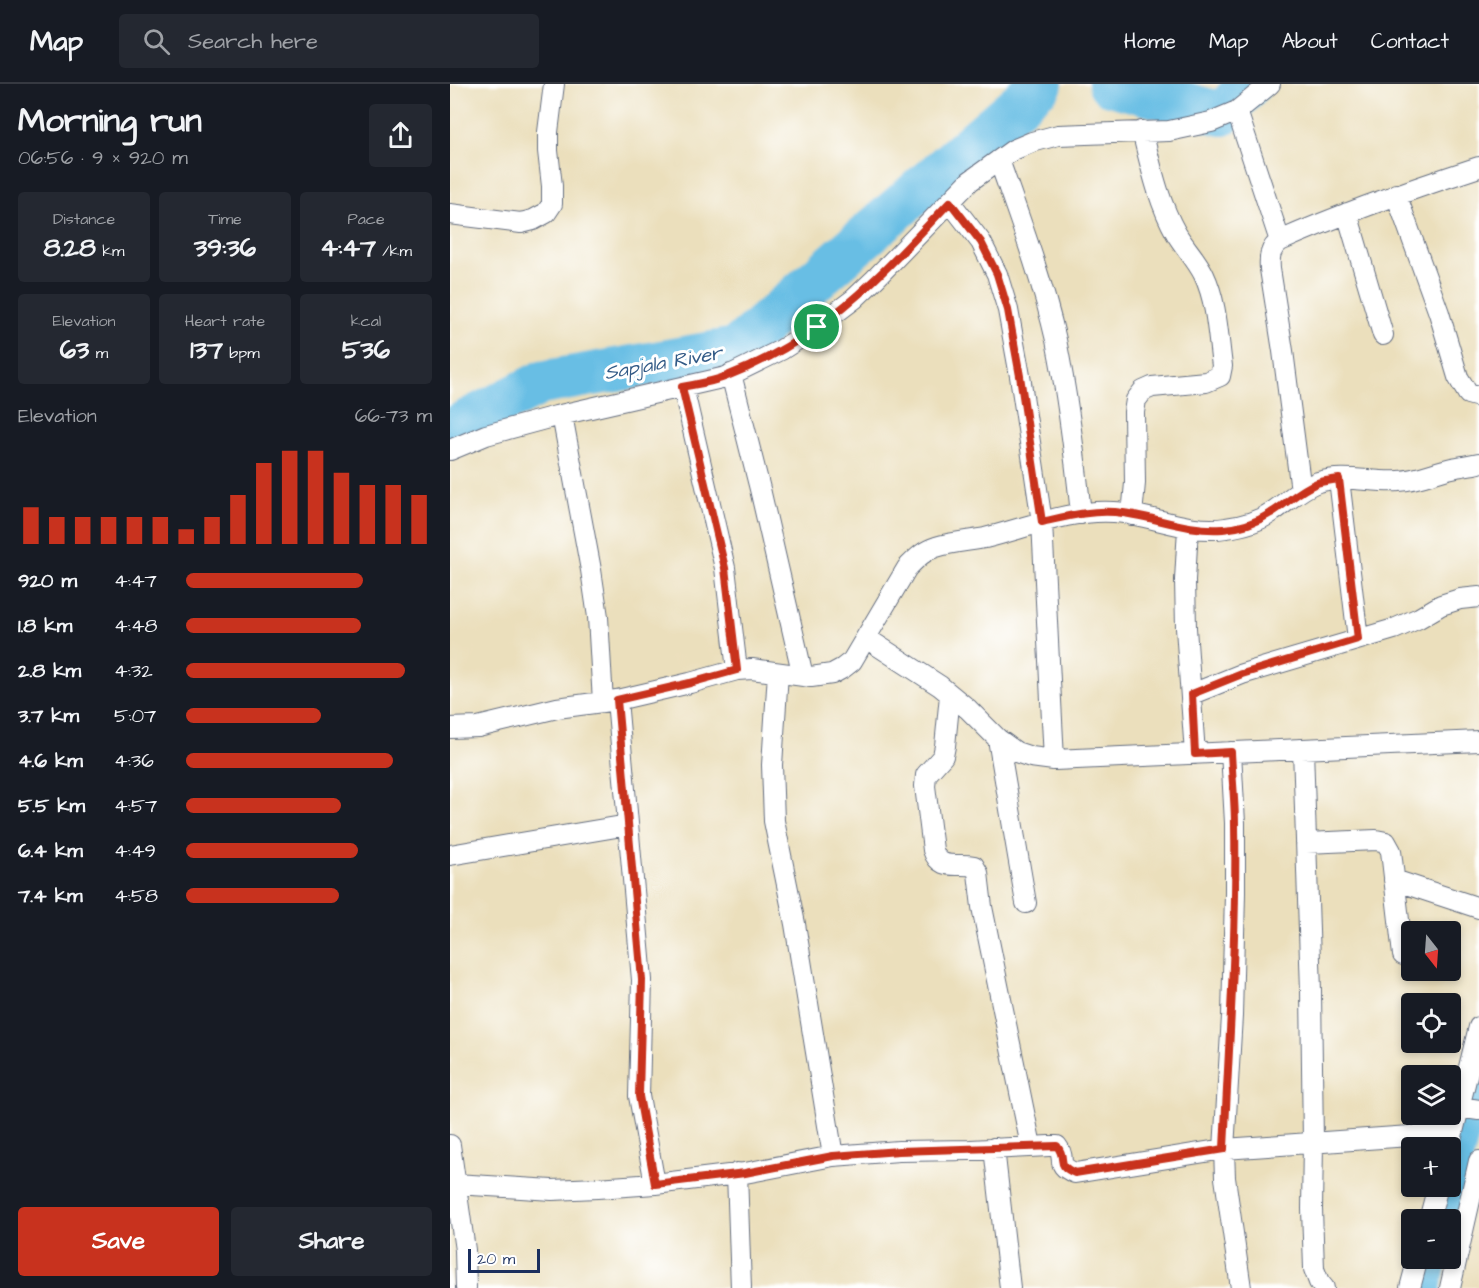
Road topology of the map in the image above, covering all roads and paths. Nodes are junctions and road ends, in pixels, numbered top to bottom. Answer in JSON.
{"nodes":[{"id":1,"x":554,"y":84,"type":"edge"},
{"id":2,"x":1270,"y":84,"type":"edge"},
{"id":3,"x":1237,"y":111,"type":"junction"},
{"id":4,"x":1142,"y":131,"type":"junction"},
{"id":5,"x":999,"y":160,"type":"junction"},
{"id":6,"x":1479,"y":167,"type":"edge"},
{"id":7,"x":1396,"y":194,"type":"junction"},
{"id":8,"x":950,"y":202,"type":"junction"},
{"id":9,"x":1347,"y":213,"type":"junction"},
{"id":10,"x":450,"y":214,"type":"edge"},
{"id":11,"x":1280,"y":241,"type":"junction"},
{"id":12,"x":1383,"y":335,"type":"dead end"},
{"id":13,"x":731,"y":374,"type":"junction"},
{"id":14,"x":682,"y":387,"type":"junction"},
{"id":15,"x":1479,"y":397,"type":"edge"},
{"id":16,"x":562,"y":415,"type":"junction"},
{"id":17,"x":450,"y":450,"type":"edge"},
{"id":18,"x":1479,"y":463,"type":"edge"},
{"id":19,"x":1339,"y":479,"type":"junction"},
{"id":20,"x":1301,"y":491,"type":"junction"},
{"id":21,"x":1081,"y":514,"type":"junction"},
{"id":22,"x":1132,"y":515,"type":"junction"},
{"id":23,"x":1042,"y":522,"type":"junction"},
{"id":24,"x":1188,"y":528,"type":"junction"},
{"id":25,"x":1479,"y":597,"type":"edge"},
{"id":26,"x":866,"y":638,"type":"junction"},
{"id":27,"x":1358,"y":639,"type":"junction"},
{"id":28,"x":737,"y":670,"type":"junction"},
{"id":29,"x":778,"y":673,"type":"junction"},
{"id":30,"x":803,"y":676,"type":"junction"},
{"id":31,"x":950,"y":694,"type":"junction"},
{"id":32,"x":1192,"y":694,"type":"junction"},
{"id":33,"x":610,"y":701,"type":"junction"},
{"id":34,"x":450,"y":729,"type":"edge"},
{"id":35,"x":998,"y":739,"type":"junction"},
{"id":36,"x":1479,"y":741,"type":"edge"},
{"id":37,"x":1303,"y":749,"type":"junction"},
{"id":38,"x":1231,"y":752,"type":"junction"},
{"id":39,"x":1195,"y":754,"type":"junction"},
{"id":40,"x":1054,"y":760,"type":"junction"},
{"id":41,"x":628,"y":825,"type":"junction"},
{"id":42,"x":1306,"y":843,"type":"junction"},
{"id":43,"x":450,"y":855,"type":"edge"},
{"id":44,"x":1394,"y":880,"type":"junction"},
{"id":45,"x":1026,"y":903,"type":"dead end"},
{"id":46,"x":1479,"y":908,"type":"edge"},
{"id":47,"x":1401,"y":938,"type":"edge"},
{"id":48,"x":1479,"y":1027,"type":"edge"},
{"id":49,"x":1469,"y":1108,"type":"edge"},
{"id":50,"x":1453,"y":1137,"type":"edge"},
{"id":51,"x":1401,"y":1141,"type":"edge"},
{"id":52,"x":1313,"y":1142,"type":"junction"},
{"id":53,"x":450,"y":1145,"type":"edge"},
{"id":54,"x":1031,"y":1146,"type":"junction"},
{"id":55,"x":994,"y":1149,"type":"junction"},
{"id":56,"x":1224,"y":1149,"type":"junction"},
{"id":57,"x":833,"y":1156,"type":"junction"},
{"id":58,"x":1479,"y":1161,"type":"edge"},
{"id":59,"x":737,"y":1173,"type":"junction"},
{"id":60,"x":454,"y":1184,"type":"junction"},
{"id":61,"x":655,"y":1184,"type":"junction"},
{"id":62,"x":1415,"y":1269,"type":"edge"},
{"id":63,"x":466,"y":1288,"type":"edge"},
{"id":64,"x":741,"y":1288,"type":"edge"},
{"id":65,"x":1010,"y":1288,"type":"edge"},
{"id":66,"x":1241,"y":1288,"type":"edge"},
{"id":67,"x":1324,"y":1288,"type":"edge"},
{"id":68,"x":1410,"y":1288,"type":"edge"},
{"id":69,"x":1450,"y":1288,"type":"edge"}],
"edges":[{"from":1,"to":10,"type":"street"},
{"from":2,"to":3,"type":"street"},
{"from":3,"to":4,"type":"street"},
{"from":3,"to":11,"type":"street"},
{"from":4,"to":5,"type":"street"},
{"from":4,"to":22,"type":"street"},
{"from":5,"to":8,"type":"street"},
{"from":5,"to":21,"type":"street"},
{"from":6,"to":7,"type":"street"},
{"from":7,"to":9,"type":"street"},
{"from":7,"to":15,"type":"street"},
{"from":8,"to":13,"type":"street"},
{"from":8,"to":23,"type":"street"},
{"from":9,"to":11,"type":"street"},
{"from":9,"to":12,"type":"street"},
{"from":11,"to":20,"type":"street"},
{"from":13,"to":14,"type":"street"},
{"from":13,"to":30,"type":"street"},
{"from":14,"to":16,"type":"street"},
{"from":14,"to":28,"type":"street"},
{"from":16,"to":17,"type":"street"},
{"from":16,"to":33,"type":"street"},
{"from":18,"to":19,"type":"street"},
{"from":19,"to":20,"type":"street"},
{"from":19,"to":27,"type":"street"},
{"from":20,"to":24,"type":"street"},
{"from":21,"to":22,"type":"street"},
{"from":21,"to":23,"type":"street"},
{"from":22,"to":24,"type":"street"},
{"from":23,"to":26,"type":"street"},
{"from":23,"to":40,"type":"street"},
{"from":24,"to":32,"type":"street"},
{"from":25,"to":27,"type":"street"},
{"from":26,"to":30,"type":"street"},
{"from":26,"to":31,"type":"street"},
{"from":27,"to":32,"type":"street"},
{"from":28,"to":29,"type":"street"},
{"from":28,"to":33,"type":"street"},
{"from":29,"to":30,"type":"street"},
{"from":29,"to":57,"type":"street"},
{"from":31,"to":35,"type":"street"},
{"from":31,"to":54,"type":"street"},
{"from":32,"to":39,"type":"street"},
{"from":33,"to":34,"type":"street"},
{"from":33,"to":41,"type":"street"},
{"from":35,"to":40,"type":"street"},
{"from":35,"to":45,"type":"street"},
{"from":36,"to":37,"type":"street"},
{"from":37,"to":38,"type":"street"},
{"from":37,"to":42,"type":"street"},
{"from":38,"to":39,"type":"street"},
{"from":38,"to":56,"type":"street"},
{"from":39,"to":40,"type":"street"},
{"from":41,"to":43,"type":"street"},
{"from":41,"to":61,"type":"street"},
{"from":42,"to":44,"type":"street"},
{"from":42,"to":52,"type":"street"},
{"from":44,"to":46,"type":"street"},
{"from":44,"to":47,"type":"street"},
{"from":48,"to":49,"type":"street"},
{"from":49,"to":50,"type":"street"},
{"from":51,"to":52,"type":"street"},
{"from":52,"to":56,"type":"street"},
{"from":52,"to":67,"type":"street"},
{"from":53,"to":60,"type":"street"},
{"from":54,"to":55,"type":"street"},
{"from":54,"to":56,"type":"street"},
{"from":55,"to":57,"type":"street"},
{"from":55,"to":65,"type":"street"},
{"from":56,"to":66,"type":"street"},
{"from":57,"to":59,"type":"street"},
{"from":58,"to":69,"type":"street"},
{"from":59,"to":61,"type":"street"},
{"from":59,"to":64,"type":"street"},
{"from":60,"to":61,"type":"street"},
{"from":60,"to":63,"type":"street"},
{"from":62,"to":68,"type":"street"}]}
